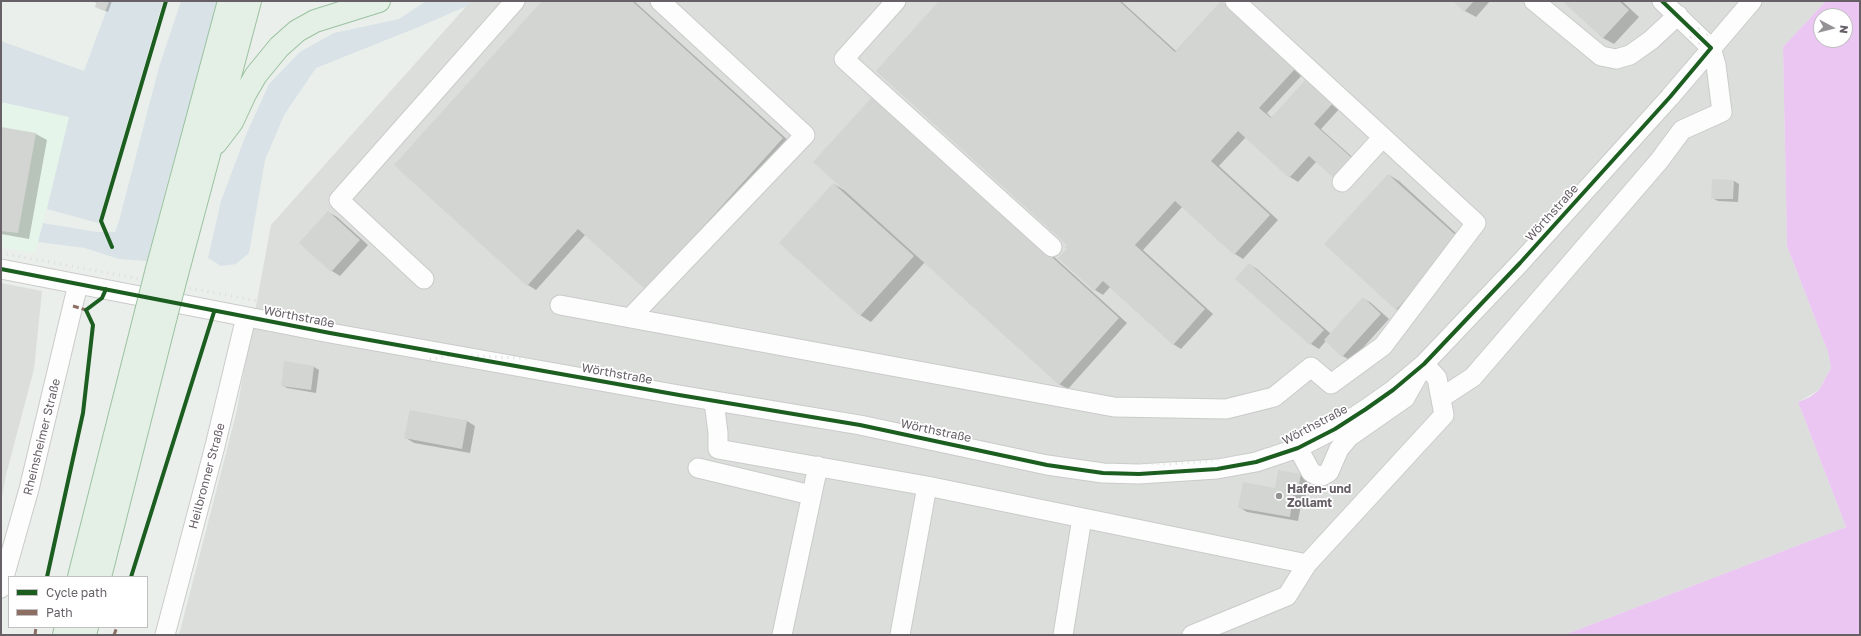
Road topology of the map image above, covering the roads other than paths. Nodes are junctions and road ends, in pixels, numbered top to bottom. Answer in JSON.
{"nodes":[{"id":1,"x":229,"y":1,"type":"edge"},
{"id":2,"x":250,"y":1,"type":"edge"},
{"id":3,"x":379,"y":1,"type":"edge"},
{"id":4,"x":515,"y":1,"type":"edge"},
{"id":5,"x":660,"y":1,"type":"edge"},
{"id":6,"x":896,"y":1,"type":"edge"},
{"id":7,"x":1235,"y":1,"type":"edge"},
{"id":8,"x":1534,"y":1,"type":"edge"},
{"id":9,"x":1662,"y":1,"type":"edge"},
{"id":10,"x":1752,"y":1,"type":"edge"},
{"id":11,"x":1678,"y":15,"type":"junction"},
{"id":12,"x":1712,"y":48,"type":"junction"},
{"id":13,"x":1383,"y":137,"type":"junction"},
{"id":14,"x":208,"y":154,"type":"junction"},
{"id":15,"x":1342,"y":182,"type":"dead end"},
{"id":16,"x":1052,"y":247,"type":"dead end"},
{"id":17,"x":1,"y":269,"type":"edge"},
{"id":18,"x":167,"y":272,"type":"junction"},
{"id":19,"x":424,"y":279,"type":"dead end"},
{"id":20,"x":78,"y":284,"type":"junction"},
{"id":21,"x":560,"y":305,"type":"dead end"},
{"id":22,"x":246,"y":317,"type":"junction"},
{"id":23,"x":630,"y":318,"type":"junction"},
{"id":24,"x":1424,"y":364,"type":"junction"},
{"id":25,"x":1441,"y":398,"type":"junction"},
{"id":26,"x":714,"y":401,"type":"junction"},
{"id":27,"x":1298,"y":448,"type":"junction"},
{"id":28,"x":718,"y":449,"type":"junction"},
{"id":29,"x":818,"y":466,"type":"junction"},
{"id":30,"x":927,"y":486,"type":"junction"},
{"id":31,"x":811,"y":495,"type":"junction"},
{"id":32,"x":1082,"y":518,"type":"junction"},
{"id":33,"x":1307,"y":564,"type":"junction"},
{"id":34,"x":79,"y":576,"type":"edge"},
{"id":35,"x":100,"y":576,"type":"edge"},
{"id":36,"x":1,"y":588,"type":"edge"},
{"id":37,"x":165,"y":635,"type":"edge"},
{"id":38,"x":782,"y":635,"type":"edge"},
{"id":39,"x":900,"y":635,"type":"edge"},
{"id":40,"x":1063,"y":635,"type":"edge"},
{"id":41,"x":1192,"y":635,"type":"edge"}],
"edges":[{"from":1,"to":18,"type":"highway"},
{"from":2,"to":14,"type":"highway"},
{"from":3,"to":14,"type":"highway"},
{"from":4,"to":19,"type":"street"},
{"from":5,"to":23,"type":"street"},
{"from":6,"to":16,"type":"street"},
{"from":7,"to":13,"type":"street"},
{"from":8,"to":11,"type":"street"},
{"from":9,"to":11,"type":"street"},
{"from":10,"to":12,"type":"street","name":"Wörthstraße"},
{"from":11,"to":12,"type":"street"},
{"from":12,"to":24,"type":"street","name":"Wörthstraße"},
{"from":12,"to":25,"type":"street"},
{"from":13,"to":15,"type":"street"},
{"from":13,"to":23,"type":"street"},
{"from":14,"to":18,"type":"highway"},
{"from":17,"to":20,"type":"street","name":"Wörthstraße"},
{"from":18,"to":34,"type":"highway","bridge":true},
{"from":18,"to":35,"type":"highway","bridge":true},
{"from":20,"to":22,"type":"street","name":"Wörthstraße"},
{"from":20,"to":36,"type":"street","name":"Rheinsheimer Straße"},
{"from":21,"to":23,"type":"street"},
{"from":22,"to":26,"type":"street","name":"Wörthstraße"},
{"from":22,"to":37,"type":"street","name":"Heilbronner Straße"},
{"from":24,"to":25,"type":"street"},
{"from":24,"to":27,"type":"street","name":"Wörthstraße"},
{"from":24,"to":27,"type":"street"},
{"from":25,"to":33,"type":"street"},
{"from":26,"to":27,"type":"street","name":"Wörthstraße"},
{"from":26,"to":28,"type":"street"},
{"from":28,"to":29,"type":"street"},
{"from":28,"to":31,"type":"street"},
{"from":29,"to":30,"type":"street"},
{"from":29,"to":31,"type":"street"},
{"from":30,"to":32,"type":"street"},
{"from":30,"to":39,"type":"street"},
{"from":31,"to":38,"type":"street"},
{"from":32,"to":33,"type":"street"},
{"from":32,"to":40,"type":"street"},
{"from":33,"to":41,"type":"street"}]}
